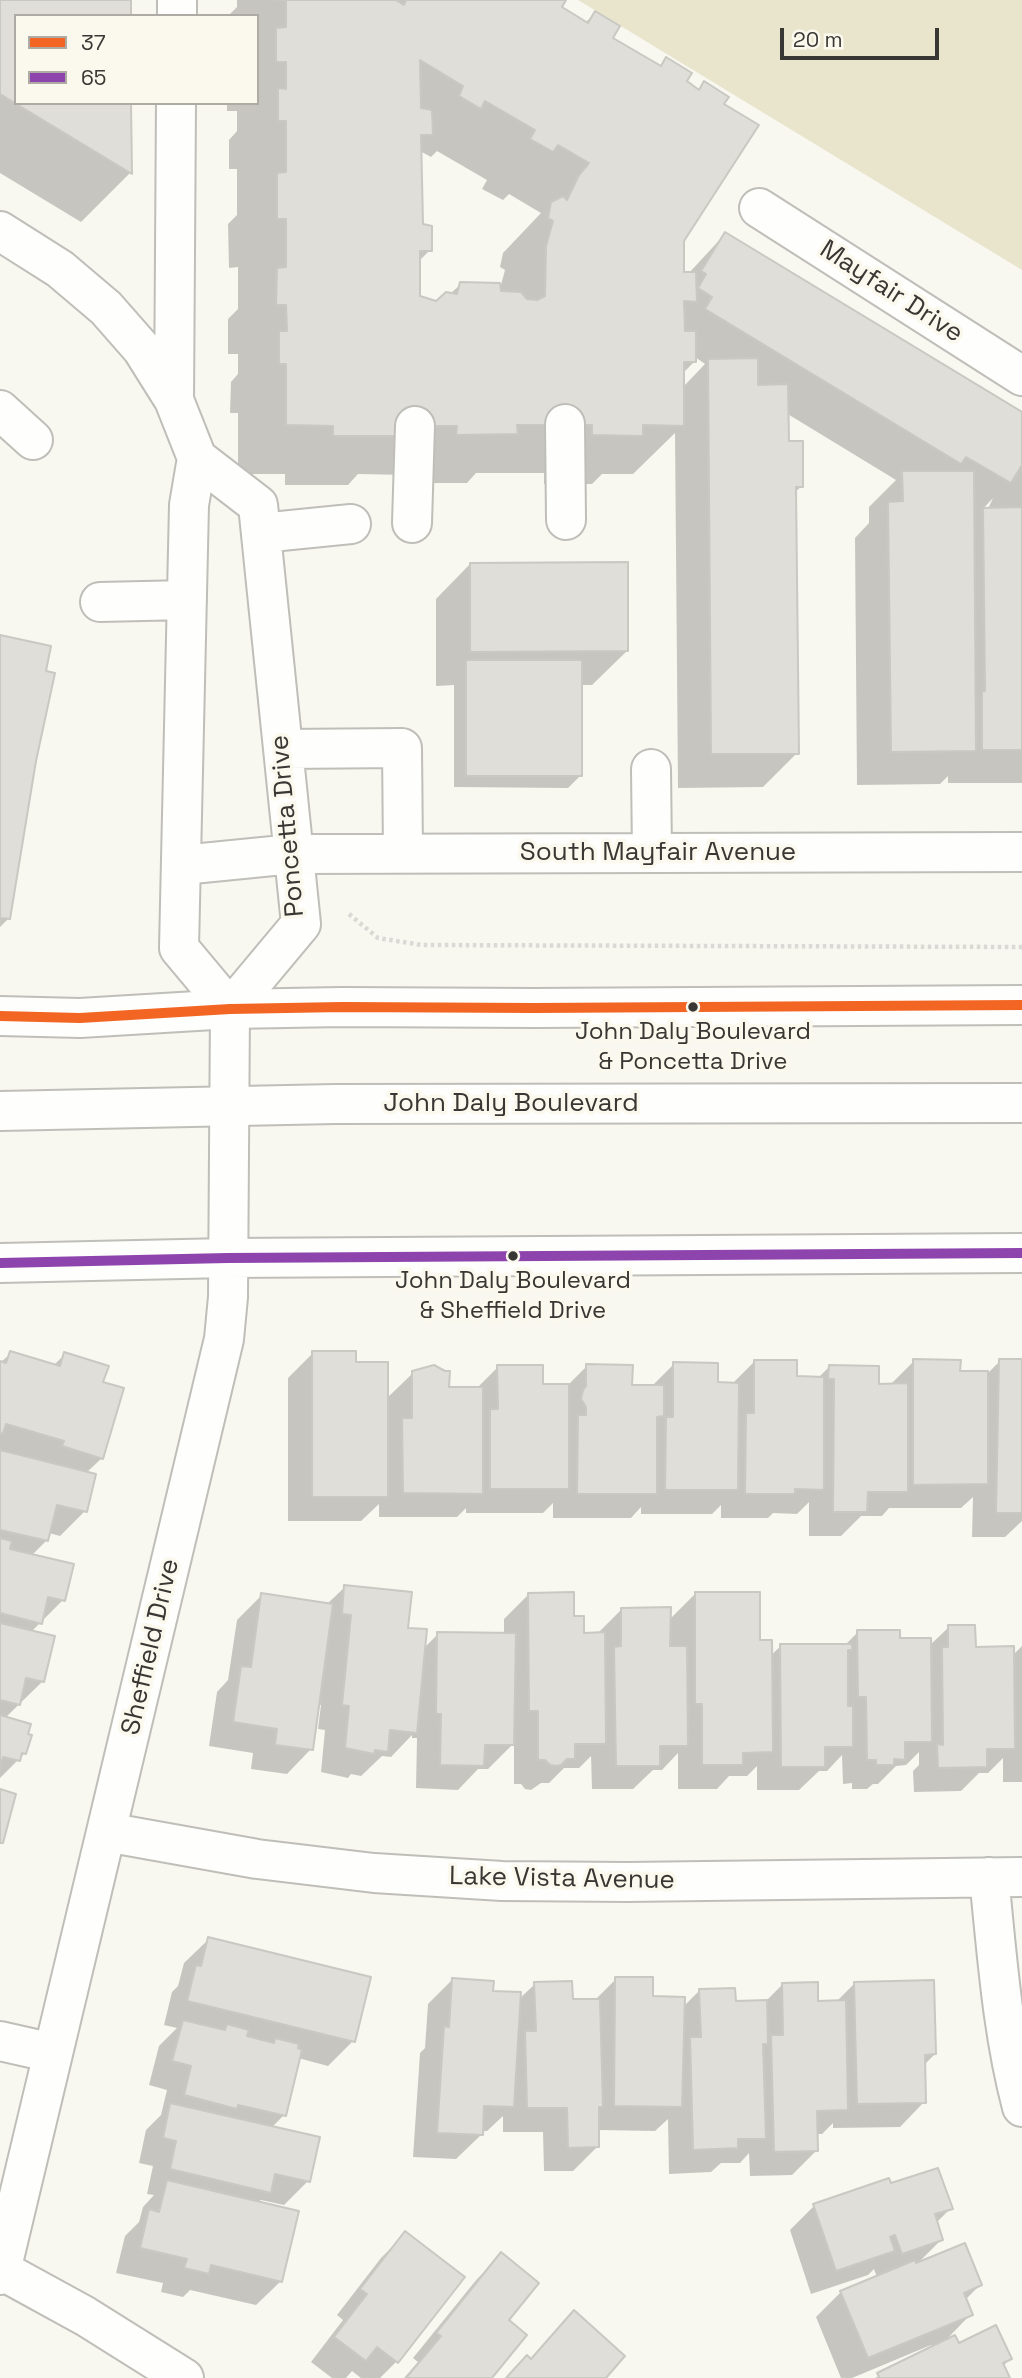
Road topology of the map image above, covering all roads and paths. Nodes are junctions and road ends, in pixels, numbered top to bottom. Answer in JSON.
{"nodes":[{"id":1,"x":176,"y":105,"type":"edge"},
{"id":2,"x":759,"y":208,"type":"dead end"},
{"id":3,"x":4,"y":243,"type":"edge"},
{"id":4,"x":1022,"y":376,"type":"edge"},
{"id":5,"x":174,"y":400,"type":"junction"},
{"id":6,"x":0,"y":410,"type":"edge"},
{"id":7,"x":565,"y":425,"type":"dead end"},
{"id":8,"x":415,"y":426,"type":"dead end"},
{"id":9,"x":33,"y":440,"type":"dead end"},
{"id":10,"x":197,"y":458,"type":"junction"},
{"id":11,"x":566,"y":520,"type":"dead end"},
{"id":12,"x":412,"y":523,"type":"dead end"},
{"id":13,"x":351,"y":524,"type":"dead end"},
{"id":14,"x":261,"y":533,"type":"junction"},
{"id":15,"x":187,"y":600,"type":"junction"},
{"id":16,"x":100,"y":602,"type":"dead end"},
{"id":17,"x":283,"y":749,"type":"junction"},
{"id":18,"x":651,"y":769,"type":"dead end"},
{"id":19,"x":1022,"y":852,"type":"edge"},
{"id":20,"x":403,"y":853,"type":"junction"},
{"id":21,"x":652,"y":853,"type":"junction"},
{"id":22,"x":293,"y":854,"type":"junction"},
{"id":23,"x":182,"y":865,"type":"junction"},
{"id":24,"x":349,"y":914,"type":"dead end"},
{"id":25,"x":1022,"y":947,"type":"edge"},
{"id":26,"x":1022,"y":1005,"type":"edge"},
{"id":27,"x":230,"y":1009,"type":"junction"},
{"id":28,"x":0,"y":1016,"type":"edge"},
{"id":29,"x":1022,"y":1103,"type":"edge"},
{"id":30,"x":230,"y":1107,"type":"junction"},
{"id":31,"x":0,"y":1111,"type":"edge"},
{"id":32,"x":1022,"y":1253,"type":"edge"},
{"id":33,"x":228,"y":1258,"type":"junction"},
{"id":34,"x":0,"y":1263,"type":"edge"},
{"id":35,"x":106,"y":1832,"type":"junction"},
{"id":36,"x":1006,"y":1877,"type":"edge"},
{"id":37,"x":0,"y":2041,"type":"edge"},
{"id":38,"x":53,"y":2053,"type":"junction"},
{"id":39,"x":1022,"y":2107,"type":"edge"},
{"id":40,"x":1,"y":2272,"type":"edge"},
{"id":41,"x":184,"y":2378,"type":"edge"}],
"edges":[{"from":1,"to":5,"type":"street"},
{"from":2,"to":4,"type":"street","name":"Mayfair Drive"},
{"from":3,"to":5,"type":"street"},
{"from":5,"to":10,"type":"street"},
{"from":6,"to":9,"type":"street"},
{"from":7,"to":11,"type":"street"},
{"from":8,"to":12,"type":"street"},
{"from":10,"to":14,"type":"street","name":"Poncetta Drive"},
{"from":10,"to":15,"type":"street"},
{"from":13,"to":14,"type":"street"},
{"from":14,"to":17,"type":"street","name":"Poncetta Drive"},
{"from":15,"to":16,"type":"street"},
{"from":15,"to":23,"type":"street"},
{"from":17,"to":20,"type":"street"},
{"from":17,"to":22,"type":"street","name":"Poncetta Drive"},
{"from":18,"to":21,"type":"street"},
{"from":19,"to":21,"type":"street","name":"South Mayfair Avenue"},
{"from":20,"to":21,"type":"street","name":"South Mayfair Avenue"},
{"from":20,"to":22,"type":"street","name":"South Mayfair Avenue"},
{"from":22,"to":23,"type":"street","name":"South Mayfair Avenue"},
{"from":22,"to":27,"type":"street","name":"Poncetta Drive"},
{"from":23,"to":27,"type":"street"},
{"from":24,"to":25,"type":"path"},
{"from":26,"to":27,"type":"street"},
{"from":27,"to":28,"type":"street"},
{"from":27,"to":30,"type":"street","name":"Sheffield Drive"},
{"from":29,"to":30,"type":"street","name":"John Daly Boulevard"},
{"from":30,"to":31,"type":"street","name":"John Daly Boulevard"},
{"from":30,"to":33,"type":"street","name":"Sheffield Drive"},
{"from":32,"to":33,"type":"street"},
{"from":33,"to":34,"type":"street"},
{"from":33,"to":35,"type":"street","name":"Sheffield Drive"},
{"from":35,"to":36,"type":"street","name":"Lake Vista Avenue"},
{"from":35,"to":38,"type":"street","name":"Sheffield Drive"},
{"from":36,"to":39,"type":"street"},
{"from":37,"to":38,"type":"street"},
{"from":38,"to":40,"type":"street","name":"Sheffield Drive"},
{"from":40,"to":41,"type":"street"}]}
